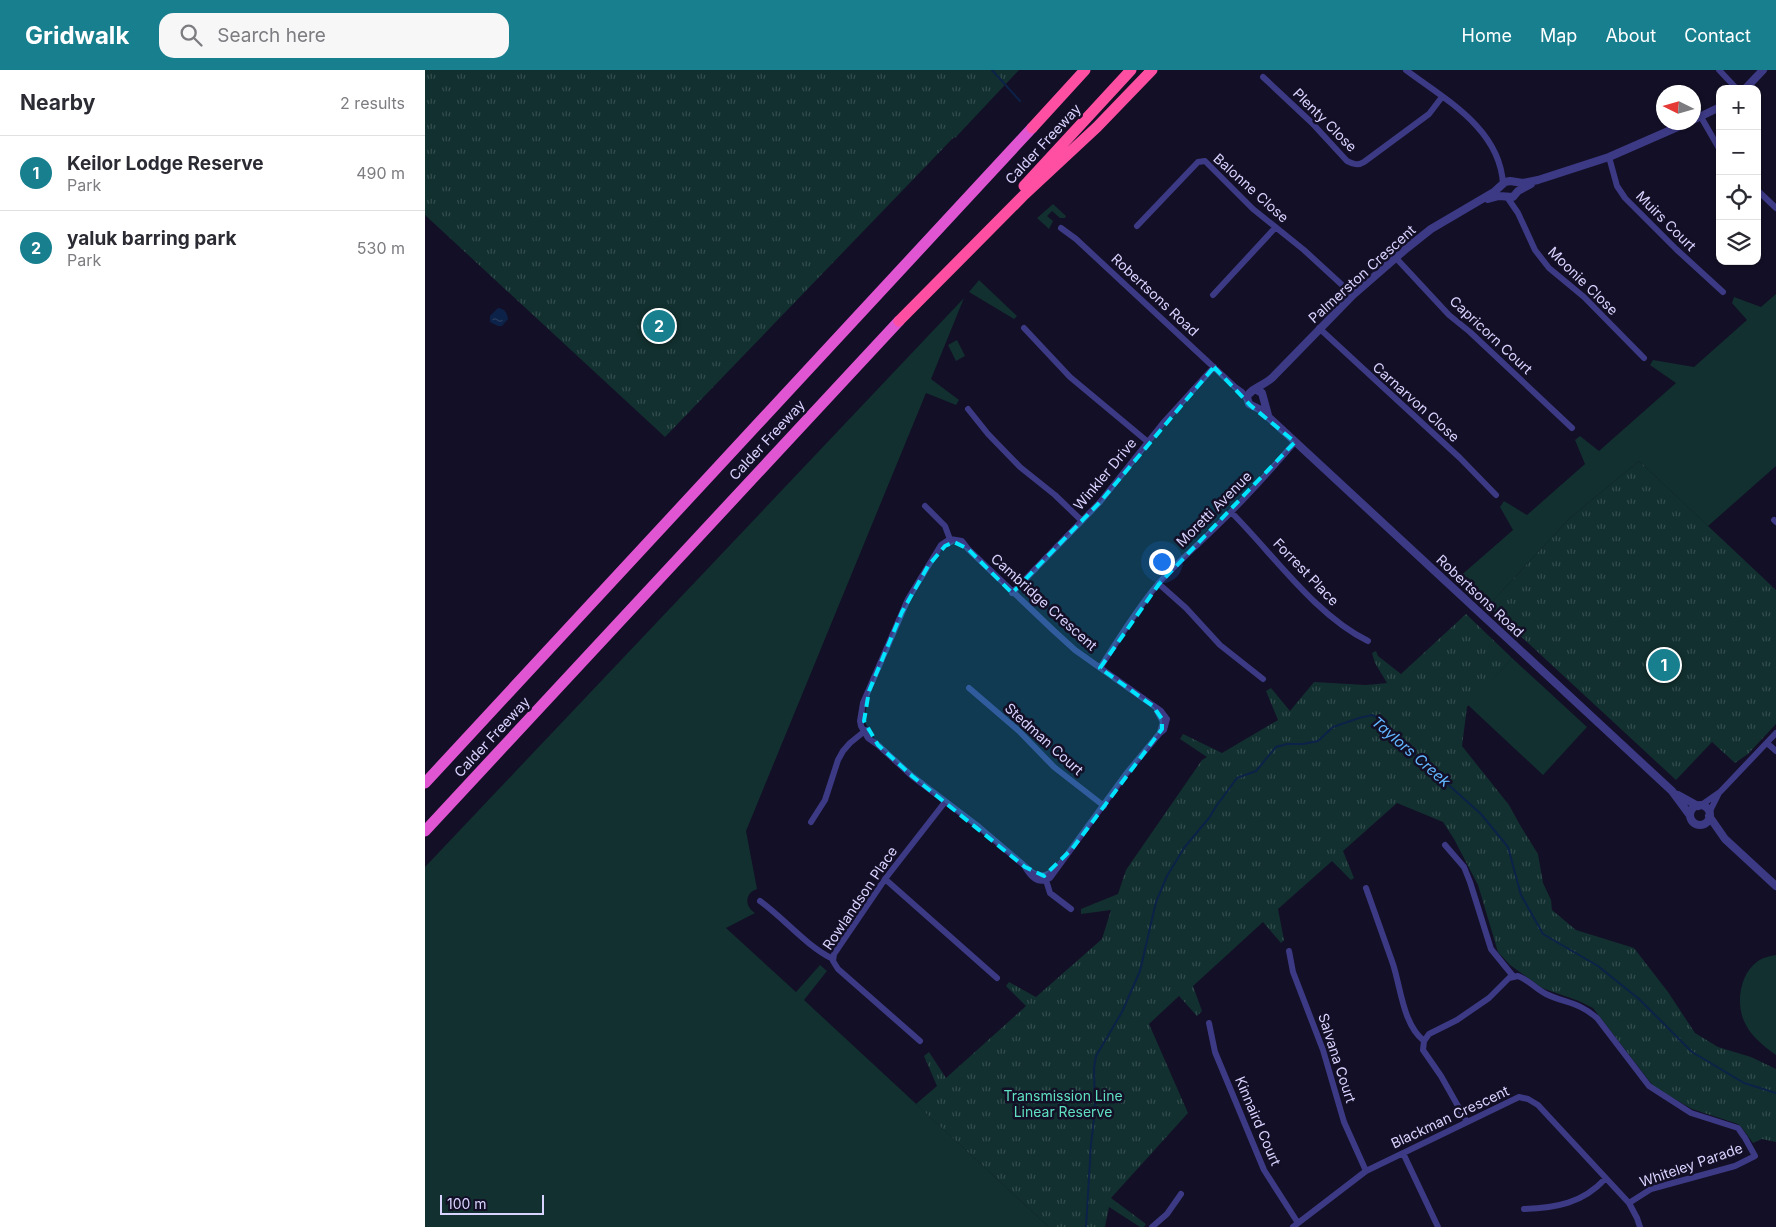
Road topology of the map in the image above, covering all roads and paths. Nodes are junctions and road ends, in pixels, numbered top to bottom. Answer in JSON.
{"nodes":[{"id":1,"x":1078,"y":70,"type":"edge"},
{"id":2,"x":1085,"y":70,"type":"edge"},
{"id":3,"x":1131,"y":70,"type":"edge"},
{"id":4,"x":1152,"y":70,"type":"edge"},
{"id":5,"x":1406,"y":70,"type":"edge"},
{"id":6,"x":1719,"y":70,"type":"edge"},
{"id":7,"x":1763,"y":70,"type":"edge"},
{"id":8,"x":1263,"y":77,"type":"dead end"},
{"id":9,"x":1733,"y":85,"type":"edge"},
{"id":10,"x":1749,"y":85,"type":"edge"},
{"id":11,"x":1442,"y":97,"type":"junction"},
{"id":12,"x":1716,"y":109,"type":"edge"},
{"id":13,"x":1701,"y":117,"type":"edge"},
{"id":14,"x":1701,"y":124,"type":"edge"},
{"id":15,"x":1032,"y":128,"type":"junction"},
{"id":16,"x":1671,"y":130,"type":"edge"},
{"id":17,"x":1716,"y":145,"type":"edge"},
{"id":18,"x":1609,"y":157,"type":"junction"},
{"id":19,"x":1502,"y":168,"type":"junction"},
{"id":20,"x":1538,"y":180,"type":"junction"},
{"id":21,"x":1514,"y":182,"type":"junction"},
{"id":22,"x":1502,"y":186,"type":"junction"},
{"id":23,"x":1517,"y":192,"type":"junction"},
{"id":24,"x":1761,"y":194,"type":"edge"},
{"id":25,"x":1506,"y":197,"type":"junction"},
{"id":26,"x":1479,"y":201,"type":"junction"},
{"id":27,"x":1776,"y":208,"type":"edge"},
{"id":28,"x":1518,"y":213,"type":"junction"},
{"id":29,"x":1137,"y":226,"type":"dead end"},
{"id":30,"x":1061,"y":228,"type":"dead end"},
{"id":31,"x":1275,"y":228,"type":"junction"},
{"id":32,"x":1396,"y":258,"type":"junction"},
{"id":33,"x":1723,"y":292,"type":"dead end"},
{"id":34,"x":1213,"y":295,"type":"dead end"},
{"id":35,"x":1353,"y":295,"type":"junction"},
{"id":36,"x":899,"y":320,"type":"junction"},
{"id":37,"x":1025,"y":328,"type":"dead end"},
{"id":38,"x":1319,"y":328,"type":"junction"},
{"id":39,"x":1644,"y":358,"type":"dead end"},
{"id":40,"x":1214,"y":367,"type":"junction"},
{"id":41,"x":1272,"y":378,"type":"junction"},
{"id":42,"x":1231,"y":383,"type":"junction"},
{"id":43,"x":1254,"y":389,"type":"junction"},
{"id":44,"x":1263,"y":397,"type":"junction"},
{"id":45,"x":1251,"y":404,"type":"junction"},
{"id":46,"x":968,"y":409,"type":"dead end"},
{"id":47,"x":1270,"y":419,"type":"junction"},
{"id":48,"x":1572,"y":428,"type":"dead end"},
{"id":49,"x":1147,"y":442,"type":"junction"},
{"id":50,"x":1295,"y":442,"type":"junction"},
{"id":51,"x":1496,"y":495,"type":"dead end"},
{"id":52,"x":925,"y":506,"type":"dead end"},
{"id":53,"x":1231,"y":512,"type":"junction"},
{"id":54,"x":1082,"y":521,"type":"junction"},
{"id":55,"x":951,"y":541,"type":"junction"},
{"id":56,"x":1159,"y":584,"type":"junction"},
{"id":57,"x":1012,"y":592,"type":"junction"},
{"id":58,"x":1368,"y":642,"type":"dead end"},
{"id":59,"x":1100,"y":668,"type":"junction"},
{"id":60,"x":1263,"y":679,"type":"dead end"},
{"id":61,"x":969,"y":688,"type":"dead end"},
{"id":62,"x":865,"y":730,"type":"junction"},
{"id":63,"x":1776,"y":733,"type":"edge"},
{"id":64,"x":1767,"y":743,"type":"junction"},
{"id":65,"x":1776,"y":751,"type":"edge"},
{"id":66,"x":425,"y":783,"type":"edge"},
{"id":67,"x":1672,"y":791,"type":"junction"},
{"id":68,"x":1720,"y":792,"type":"junction"},
{"id":69,"x":945,"y":802,"type":"junction"},
{"id":70,"x":1104,"y":806,"type":"junction"},
{"id":71,"x":1699,"y":806,"type":"junction"},
{"id":72,"x":1689,"y":814,"type":"junction"},
{"id":73,"x":1709,"y":815,"type":"junction"},
{"id":74,"x":811,"y":822,"type":"dead end"},
{"id":75,"x":1701,"y":825,"type":"junction"},
{"id":76,"x":425,"y":832,"type":"edge"},
{"id":77,"x":1725,"y":839,"type":"junction"},
{"id":78,"x":1445,"y":845,"type":"dead end"},
{"id":79,"x":1045,"y":878,"type":"junction"},
{"id":80,"x":885,"y":879,"type":"junction"},
{"id":81,"x":1776,"y":886,"type":"edge"},
{"id":82,"x":1366,"y":888,"type":"dead end"},
{"id":83,"x":760,"y":901,"type":"dead end"},
{"id":84,"x":1071,"y":909,"type":"dead end"},
{"id":85,"x":1289,"y":951,"type":"dead end"},
{"id":86,"x":833,"y":959,"type":"junction"},
{"id":87,"x":1513,"y":976,"type":"junction"},
{"id":88,"x":997,"y":978,"type":"dead end"},
{"id":89,"x":1209,"y":1023,"type":"dead end"},
{"id":90,"x":920,"y":1041,"type":"dead end"},
{"id":91,"x":1424,"y":1041,"type":"junction"},
{"id":92,"x":1467,"y":1122,"type":"junction"},
{"id":93,"x":1403,"y":1153,"type":"junction"},
{"id":94,"x":1366,"y":1171,"type":"junction"},
{"id":95,"x":1605,"y":1179,"type":"junction"},
{"id":96,"x":1181,"y":1194,"type":"dead end"},
{"id":97,"x":1629,"y":1203,"type":"junction"},
{"id":98,"x":1524,"y":1209,"type":"dead end"},
{"id":99,"x":1296,"y":1225,"type":"edge"},
{"id":100,"x":1152,"y":1227,"type":"edge"},
{"id":101,"x":1438,"y":1227,"type":"edge"},
{"id":102,"x":1640,"y":1227,"type":"edge"}],
"edges":[{"from":1,"to":15,"type":"highway"},
{"from":2,"to":15,"type":"highway","name":"Calder Freeway"},
{"from":3,"to":36,"type":"highway","name":"Calder Freeway"},
{"from":4,"to":36,"type":"highway"},
{"from":5,"to":11,"type":"street"},
{"from":6,"to":9,"type":"street"},
{"from":7,"to":10,"type":"street"},
{"from":8,"to":11,"type":"street","name":"Plenty Close"},
{"from":11,"to":19,"type":"street"},
{"from":12,"to":13,"type":"street"},
{"from":14,"to":17,"type":"street"},
{"from":15,"to":66,"type":"highway","name":"Calder Freeway"},
{"from":16,"to":18,"type":"street"},
{"from":18,"to":20,"type":"street"},
{"from":18,"to":33,"type":"street","name":"Muirs Court"},
{"from":19,"to":21,"type":"street"},
{"from":19,"to":22,"type":"street"},
{"from":20,"to":21,"type":"street"},
{"from":20,"to":23,"type":"street"},
{"from":21,"to":22,"type":"street"},
{"from":21,"to":23,"type":"street"},
{"from":22,"to":25,"type":"street"},
{"from":22,"to":26,"type":"street","name":"Palmerston Crescent"},
{"from":23,"to":25,"type":"street"},
{"from":23,"to":28,"type":"street","name":"Moonie Close"},
{"from":24,"to":27,"type":"street"},
{"from":25,"to":26,"type":"street","name":"Palmerston Crescent"},
{"from":25,"to":28,"type":"street","name":"Moonie Close"},
{"from":26,"to":32,"type":"street","name":"Palmerston Crescent"},
{"from":28,"to":39,"type":"street","name":"Moonie Close"},
{"from":29,"to":31,"type":"street","name":"Balonne Close"},
{"from":30,"to":40,"type":"street","name":"Robertsons Road"},
{"from":31,"to":34,"type":"street"},
{"from":31,"to":35,"type":"street","name":"Balonne Close"},
{"from":32,"to":35,"type":"street","name":"Palmerston Crescent"},
{"from":32,"to":48,"type":"street","name":"Capricorn Court"},
{"from":35,"to":38,"type":"street","name":"Palmerston Crescent"},
{"from":36,"to":76,"type":"highway","name":"Calder Freeway"},
{"from":37,"to":49,"type":"street"},
{"from":38,"to":41,"type":"street","name":"Palmerston Crescent"},
{"from":38,"to":51,"type":"street","name":"Carnarvon Close"},
{"from":40,"to":42,"type":"street","name":"Robertsons Road"},
{"from":40,"to":49,"type":"street","name":"Winkler Drive"},
{"from":41,"to":43,"type":"street","name":"Palmerston Crescent"},
{"from":41,"to":44,"type":"street","name":"Palmerston Crescent"},
{"from":42,"to":43,"type":"street"},
{"from":42,"to":45,"type":"street","name":"Robertsons Road"},
{"from":43,"to":44,"type":"street"},
{"from":43,"to":45,"type":"street"},
{"from":44,"to":45,"type":"street"},
{"from":44,"to":47,"type":"street","name":"Robertsons Road"},
{"from":45,"to":47,"type":"street","name":"Robertsons Road"},
{"from":46,"to":54,"type":"street"},
{"from":47,"to":50,"type":"street","name":"Robertsons Road"},
{"from":49,"to":54,"type":"street","name":"Winkler Drive"},
{"from":50,"to":53,"type":"street","name":"Moretti Avenue"},
{"from":50,"to":67,"type":"street","name":"Robertsons Road"},
{"from":52,"to":55,"type":"street"},
{"from":53,"to":56,"type":"street","name":"Moretti Avenue"},
{"from":53,"to":58,"type":"street","name":"Forrest Place"},
{"from":54,"to":57,"type":"street","name":"Winkler Drive"},
{"from":55,"to":57,"type":"street","name":"Cambridge Crescent"},
{"from":55,"to":62,"type":"street"},
{"from":56,"to":59,"type":"street","name":"Moretti Avenue"},
{"from":56,"to":60,"type":"street"},
{"from":57,"to":59,"type":"street","name":"Cambridge Crescent"},
{"from":59,"to":70,"type":"street","name":"Cambridge Crescent"},
{"from":61,"to":70,"type":"street","name":"Stedman Court"},
{"from":62,"to":69,"type":"street"},
{"from":62,"to":74,"type":"street"},
{"from":63,"to":64,"type":"street"},
{"from":64,"to":65,"type":"street"},
{"from":64,"to":68,"type":"street"},
{"from":67,"to":71,"type":"street","name":"Robertsons Road"},
{"from":67,"to":72,"type":"street","name":"Robertsons Road"},
{"from":68,"to":71,"type":"street"},
{"from":68,"to":73,"type":"street"},
{"from":69,"to":79,"type":"street"},
{"from":69,"to":80,"type":"street","name":"Rowlandson Place"},
{"from":70,"to":79,"type":"street","name":"Cambridge Crescent"},
{"from":71,"to":72,"type":"street"},
{"from":71,"to":73,"type":"street"},
{"from":72,"to":75,"type":"street"},
{"from":73,"to":75,"type":"street"},
{"from":73,"to":77,"type":"street"},
{"from":75,"to":77,"type":"street"},
{"from":77,"to":81,"type":"street"},
{"from":78,"to":87,"type":"street"},
{"from":79,"to":84,"type":"street"},
{"from":80,"to":86,"type":"street","name":"Rowlandson Place"},
{"from":80,"to":88,"type":"street"},
{"from":82,"to":91,"type":"street"},
{"from":83,"to":86,"type":"street"},
{"from":85,"to":94,"type":"street","name":"Salvana Court"},
{"from":86,"to":90,"type":"street","name":"Rowlandson Place"},
{"from":87,"to":91,"type":"street"},
{"from":87,"to":97,"type":"street","name":"Whiteley Parade"},
{"from":89,"to":99,"type":"street","name":"Kinnaird Court"},
{"from":91,"to":92,"type":"street"},
{"from":92,"to":93,"type":"street","name":"Blackman Crescent"},
{"from":92,"to":95,"type":"street","name":"Blackman Crescent"},
{"from":93,"to":94,"type":"street","name":"Blackman Crescent"},
{"from":93,"to":101,"type":"street"},
{"from":94,"to":99,"type":"street","name":"Blackman Crescent"},
{"from":95,"to":97,"type":"street","name":"Blackman Crescent"},
{"from":95,"to":98,"type":"street"},
{"from":96,"to":100,"type":"street"},
{"from":97,"to":102,"type":"street","name":"Blackman Crescent"}]}
